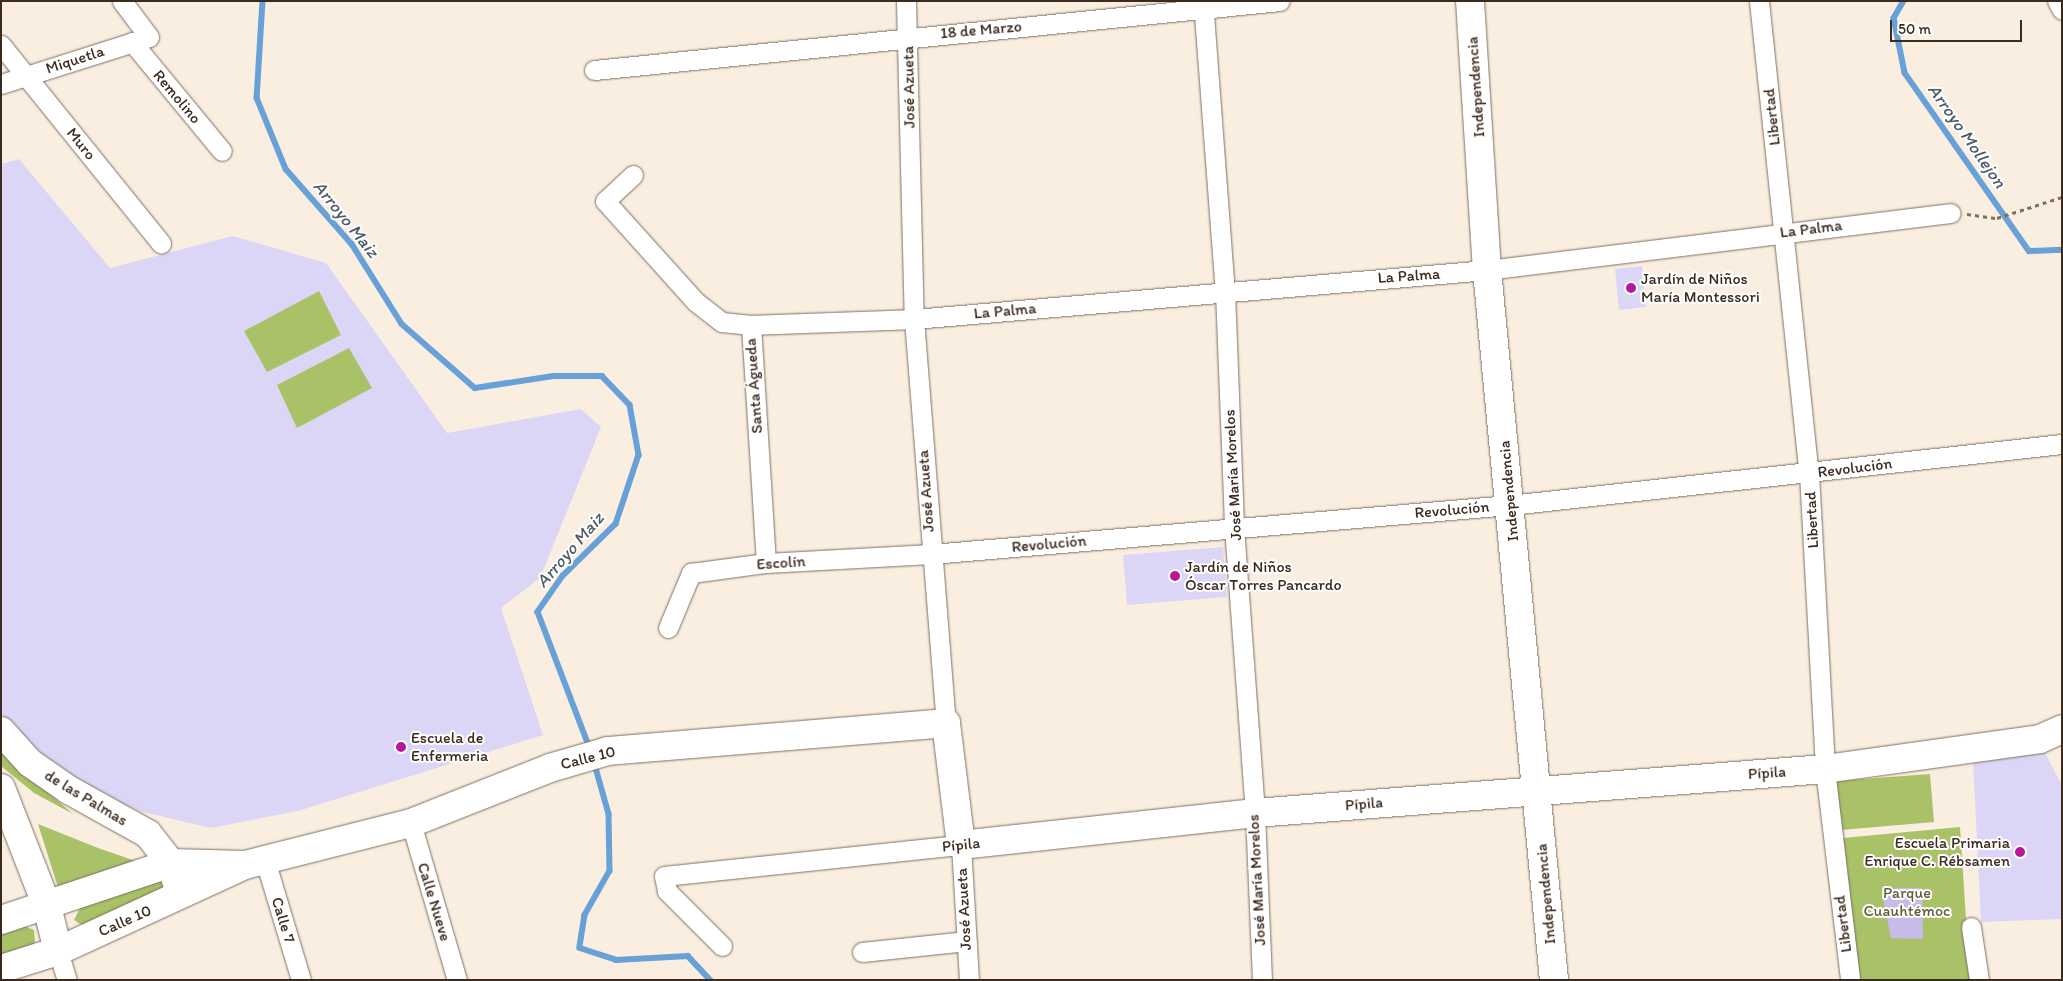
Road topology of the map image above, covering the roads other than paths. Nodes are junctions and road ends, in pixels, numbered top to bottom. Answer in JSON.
{"nodes":[{"id":1,"x":122,"y":1,"type":"edge"},
{"id":2,"x":906,"y":1,"type":"edge"},
{"id":3,"x":1280,"y":1,"type":"edge"},
{"id":4,"x":1470,"y":1,"type":"edge"},
{"id":5,"x":1760,"y":1,"type":"edge"},
{"id":6,"x":2056,"y":1,"type":"edge"},
{"id":7,"x":1203,"y":5,"type":"edge"},
{"id":8,"x":2062,"y":10,"type":"edge"},
{"id":9,"x":908,"y":37,"type":"junction"},
{"id":10,"x":141,"y":40,"type":"junction"},
{"id":11,"x":1,"y":45,"type":"edge"},
{"id":12,"x":594,"y":70,"type":"dead end"},
{"id":13,"x":26,"y":76,"type":"junction"},
{"id":14,"x":1,"y":84,"type":"edge"},
{"id":15,"x":222,"y":151,"type":"dead end"},
{"id":16,"x":632,"y":175,"type":"dead end"},
{"id":17,"x":1951,"y":213,"type":"road end"},
{"id":18,"x":1784,"y":231,"type":"junction"},
{"id":19,"x":161,"y":243,"type":"dead end"},
{"id":20,"x":1488,"y":270,"type":"junction"},
{"id":21,"x":1225,"y":290,"type":"junction"},
{"id":22,"x":914,"y":319,"type":"junction"},
{"id":23,"x":751,"y":325,"type":"junction"},
{"id":24,"x":2062,"y":444,"type":"edge"},
{"id":25,"x":1810,"y":473,"type":"junction"},
{"id":26,"x":1510,"y":505,"type":"junction"},
{"id":27,"x":1234,"y":527,"type":"junction"},
{"id":28,"x":931,"y":554,"type":"junction"},
{"id":29,"x":766,"y":563,"type":"junction"},
{"id":30,"x":668,"y":628,"type":"dead end"},
{"id":31,"x":946,"y":723,"type":"junction"},
{"id":32,"x":1,"y":731,"type":"edge"},
{"id":33,"x":2051,"y":734,"type":"edge"},
{"id":34,"x":1825,"y":769,"type":"junction"},
{"id":35,"x":1,"y":788,"type":"edge"},
{"id":36,"x":1537,"y":789,"type":"junction"},
{"id":37,"x":1255,"y":813,"type":"junction"},
{"id":38,"x":411,"y":823,"type":"junction"},
{"id":39,"x":961,"y":845,"type":"junction"},
{"id":40,"x":255,"y":862,"type":"junction"},
{"id":41,"x":171,"y":863,"type":"junction"},
{"id":42,"x":182,"y":896,"type":"junction"},
{"id":43,"x":47,"y":906,"type":"junction"},
{"id":44,"x":1,"y":920,"type":"edge"},
{"id":45,"x":1971,"y":927,"type":"dead end"},
{"id":46,"x":966,"y":941,"type":"junction"},
{"id":47,"x":722,"y":946,"type":"dead end"},
{"id":48,"x":58,"y":951,"type":"junction"},
{"id":49,"x":862,"y":952,"type":"dead end"},
{"id":50,"x":1,"y":969,"type":"edge"},
{"id":51,"x":67,"y":980,"type":"edge"},
{"id":52,"x":301,"y":980,"type":"edge"},
{"id":53,"x":457,"y":980,"type":"edge"},
{"id":54,"x":969,"y":980,"type":"edge"},
{"id":55,"x":1262,"y":980,"type":"edge"},
{"id":56,"x":1554,"y":980,"type":"edge"},
{"id":57,"x":1850,"y":980,"type":"edge"},
{"id":58,"x":1979,"y":980,"type":"edge"}],
"edges":[{"from":1,"to":10,"type":"street","name":"Remolino"},
{"from":2,"to":9,"type":"street","name":"José Azueta"},
{"from":3,"to":7,"type":"street","name":"18 de Marzo"},
{"from":4,"to":20,"type":"main road","name":"Independencia"},
{"from":5,"to":18,"type":"street","name":"Libertad"},
{"from":6,"to":8,"type":"street"},
{"from":7,"to":9,"type":"street","name":"18 de Marzo"},
{"from":7,"to":21,"type":"street","name":"José María Morelos"},
{"from":9,"to":12,"type":"street","name":"18 de Marzo"},
{"from":9,"to":22,"type":"street","name":"José Azueta"},
{"from":10,"to":13,"type":"street","name":"Miquetla"},
{"from":10,"to":15,"type":"street","name":"Remolino"},
{"from":11,"to":13,"type":"street","name":"Muro"},
{"from":13,"to":14,"type":"street","name":"Miquetla"},
{"from":13,"to":19,"type":"street","name":"Muro"},
{"from":16,"to":23,"type":"street","name":"Santa Águeda"},
{"from":17,"to":18,"type":"street","name":"La Palma"},
{"from":18,"to":20,"type":"street","name":"La Palma"},
{"from":18,"to":25,"type":"street","name":"Libertad"},
{"from":20,"to":21,"type":"street","name":"La Palma"},
{"from":20,"to":26,"type":"main road","name":"Independencia"},
{"from":21,"to":22,"type":"street","name":"La Palma"},
{"from":21,"to":27,"type":"street","name":"José María Morelos"},
{"from":22,"to":23,"type":"street","name":"La Palma"},
{"from":22,"to":28,"type":"street","name":"José Azueta"},
{"from":23,"to":29,"type":"street","name":"Santa Águeda"},
{"from":24,"to":25,"type":"street","name":"Revolución"},
{"from":25,"to":26,"type":"street","name":"Revolución"},
{"from":25,"to":34,"type":"street","name":"Libertad"},
{"from":26,"to":27,"type":"street","name":"Revolución"},
{"from":26,"to":36,"type":"main road","name":"Independencia"},
{"from":27,"to":28,"type":"street","name":"Revolución"},
{"from":27,"to":37,"type":"street","name":"José María Morelos"},
{"from":28,"to":29,"type":"street","name":"Escolín"},
{"from":28,"to":31,"type":"street","name":"José Azueta"},
{"from":29,"to":30,"type":"street","name":"Escolín"},
{"from":31,"to":38,"type":"main road","name":"Calle 10"},
{"from":31,"to":39,"type":"main road","name":"José Azueta"},
{"from":32,"to":41,"type":"main road","name":"de las Palmas"},
{"from":33,"to":34,"type":"main road","name":"Pípila"},
{"from":34,"to":36,"type":"main road","name":"Pípila"},
{"from":34,"to":57,"type":"street","name":"Libertad"},
{"from":35,"to":43,"type":"main road"},
{"from":36,"to":37,"type":"main road","name":"Pípila"},
{"from":36,"to":56,"type":"main road","name":"Independencia"},
{"from":37,"to":39,"type":"main road","name":"Pípila"},
{"from":37,"to":55,"type":"street","name":"José María Morelos"},
{"from":38,"to":40,"type":"main road","name":"Calle 10"},
{"from":38,"to":53,"type":"street","name":"Calle Nueve"},
{"from":39,"to":46,"type":"street","name":"José Azueta"},
{"from":39,"to":47,"type":"street","name":"Pípila"},
{"from":40,"to":41,"type":"main road","name":"Calle 10"},
{"from":40,"to":42,"type":"main road","name":"Calle 10"},
{"from":40,"to":52,"type":"street","name":"Calle 7"},
{"from":41,"to":42,"type":"main road","name":"de las Palmas"},
{"from":41,"to":43,"type":"main road","name":"Calle 10"},
{"from":42,"to":48,"type":"main road","name":"Calle 10"},
{"from":43,"to":44,"type":"main road","name":"Calle 10"},
{"from":43,"to":48,"type":"main road"},
{"from":45,"to":58,"type":"street"},
{"from":46,"to":49,"type":"street"},
{"from":46,"to":54,"type":"street","name":"José Azueta"},
{"from":48,"to":50,"type":"main road","name":"Calle 10"},
{"from":48,"to":51,"type":"street"}]}
